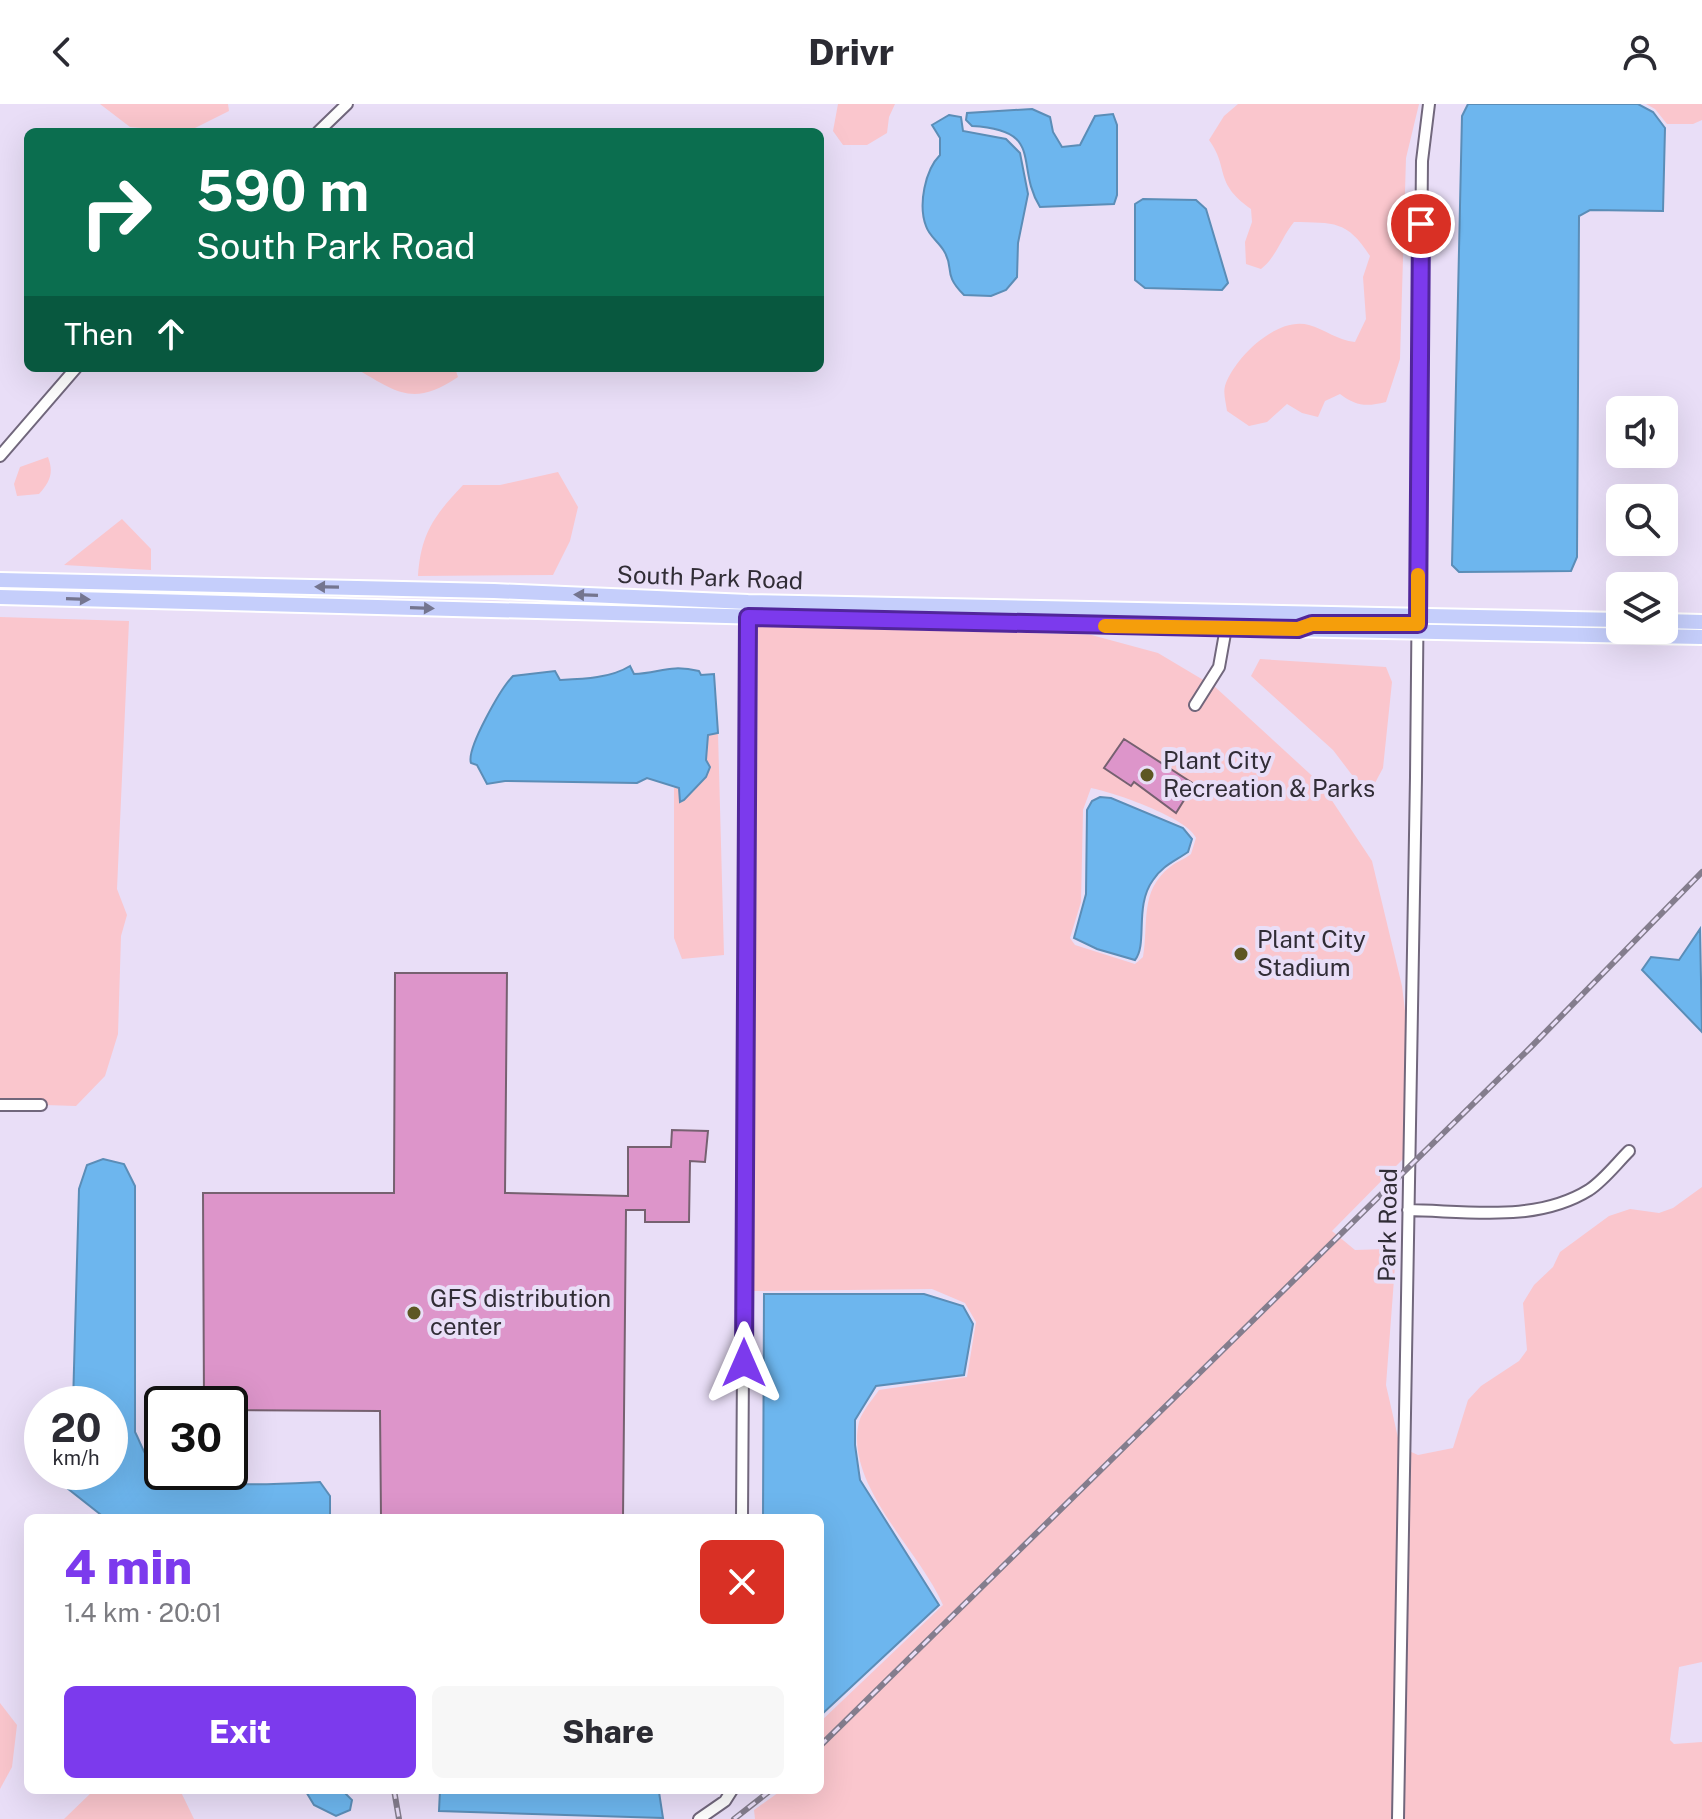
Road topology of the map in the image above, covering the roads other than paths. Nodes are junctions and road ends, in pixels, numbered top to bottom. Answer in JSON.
{"nodes":[{"id":1,"x":347,"y":104,"type":"edge"},
{"id":2,"x":1429,"y":104,"type":"edge"},
{"id":3,"x":322,"y":128,"type":"edge"},
{"id":4,"x":73,"y":372,"type":"edge"},
{"id":5,"x":0,"y":456,"type":"edge"},
{"id":6,"x":0,"y":582,"type":"edge"},
{"id":7,"x":0,"y":597,"type":"edge"},
{"id":8,"x":1082,"y":609,"type":"junction"},
{"id":9,"x":748,"y":610,"type":"junction"},
{"id":10,"x":1227,"y":618,"type":"junction"},
{"id":11,"x":887,"y":620,"type":"junction"},
{"id":12,"x":1606,"y":620,"type":"edge"},
{"id":13,"x":1702,"y":622,"type":"edge"},
{"id":14,"x":1678,"y":623,"type":"edge"},
{"id":15,"x":1418,"y":624,"type":"junction"},
{"id":16,"x":1606,"y":630,"type":"edge"},
{"id":17,"x":1543,"y":634,"type":"junction"},
{"id":18,"x":1702,"y":637,"type":"edge"},
{"id":19,"x":1195,"y":705,"type":"dead end"},
{"id":20,"x":0,"y":1105,"type":"edge"},
{"id":21,"x":41,"y":1105,"type":"dead end"},
{"id":22,"x":1629,"y":1151,"type":"dead end"},
{"id":23,"x":1408,"y":1210,"type":"junction"},
{"id":24,"x":742,"y":1514,"type":"edge"},
{"id":25,"x":729,"y":1794,"type":"edge"},
{"id":26,"x":699,"y":1819,"type":"edge"},
{"id":27,"x":1398,"y":1819,"type":"edge"}],
"edges":[{"from":1,"to":3,"type":"street"},
{"from":2,"to":15,"type":"street","name":"Park Road"},
{"from":4,"to":5,"type":"street"},
{"from":9,"to":6,"type":"main road","name":"South Park Road","one_way":true},
{"from":7,"to":9,"type":"main road","name":"South Park Road","one_way":true},
{"from":8,"to":9,"type":"main road","name":"South Park Road"},
{"from":8,"to":10,"type":"main road","name":"South Park Road"},
{"from":8,"to":11,"type":"main road"},
{"from":9,"to":11,"type":"main road","name":"South Park Road"},
{"from":9,"to":24,"type":"street"},
{"from":10,"to":11,"type":"main road","name":"South Park Road"},
{"from":10,"to":15,"type":"main road","name":"South Park Road"},
{"from":10,"to":15,"type":"main road","name":"South Park Road"},
{"from":10,"to":19,"type":"street"},
{"from":12,"to":15,"type":"main road"},
{"from":13,"to":14,"type":"main road"},
{"from":15,"to":17,"type":"main road"},
{"from":15,"to":23,"type":"street","name":"Park Road"},
{"from":16,"to":17,"type":"main road"},
{"from":17,"to":18,"type":"main road"},
{"from":20,"to":21,"type":"street"},
{"from":22,"to":23,"type":"street"},
{"from":23,"to":27,"type":"street","name":"Park Road"},
{"from":25,"to":26,"type":"street"}]}
